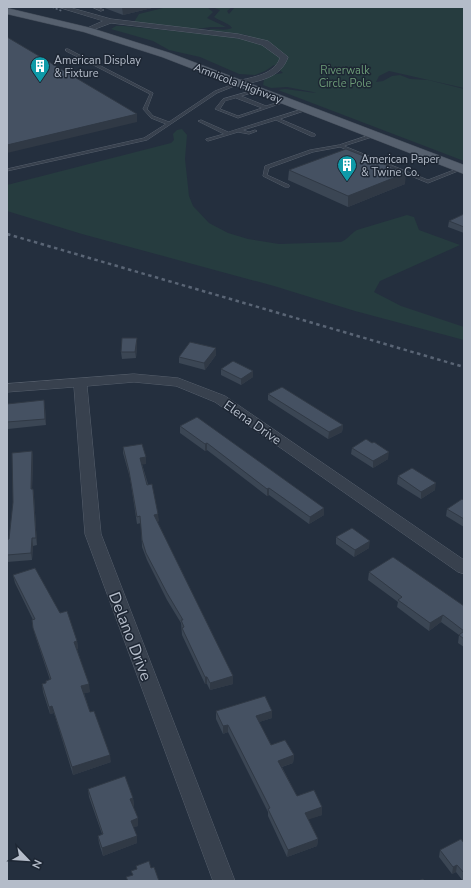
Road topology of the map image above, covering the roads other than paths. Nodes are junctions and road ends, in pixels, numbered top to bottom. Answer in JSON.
{"nodes":[{"id":1,"x":61,"y":7,"type":"edge"},
{"id":2,"x":94,"y":7,"type":"edge"},
{"id":3,"x":102,"y":10,"type":"dead end"},
{"id":4,"x":7,"y":11,"type":"edge"},
{"id":5,"x":110,"y":21,"type":"junction"},
{"id":6,"x":87,"y":30,"type":"junction"},
{"id":7,"x":67,"y":50,"type":"dead end"},
{"id":8,"x":240,"y":83,"type":"junction"},
{"id":9,"x":258,"y":90,"type":"junction"},
{"id":10,"x":236,"y":96,"type":"junction"},
{"id":11,"x":286,"y":101,"type":"junction"},
{"id":12,"x":266,"y":108,"type":"junction"},
{"id":13,"x":306,"y":109,"type":"junction"},
{"id":14,"x":275,"y":118,"type":"junction"},
{"id":15,"x":200,"y":121,"type":"dead end"},
{"id":16,"x":264,"y":122,"type":"junction"},
{"id":17,"x":169,"y":124,"type":"junction"},
{"id":18,"x":263,"y":128,"type":"dead end"},
{"id":19,"x":239,"y":130,"type":"junction"},
{"id":20,"x":255,"y":131,"type":"dead end"},
{"id":21,"x":228,"y":134,"type":"junction"},
{"id":22,"x":313,"y":135,"type":"dead end"},
{"id":23,"x":373,"y":135,"type":"junction"},
{"id":24,"x":208,"y":140,"type":"dead end"},
{"id":25,"x":340,"y":146,"type":"junction"},
{"id":26,"x":7,"y":170,"type":"edge"},
{"id":27,"x":463,"y":170,"type":"edge"},
{"id":28,"x":287,"y":186,"type":"dead end"},
{"id":29,"x":80,"y":382,"type":"junction"},
{"id":30,"x":7,"y":388,"type":"edge"},
{"id":31,"x":464,"y":568,"type":"edge"},
{"id":32,"x":224,"y":881,"type":"edge"}],
"edges":[{"from":1,"to":5,"type":"street"},
{"from":2,"to":3,"type":"lane"},
{"from":4,"to":6,"type":"main road","name":"Amnicola Highway"},
{"from":5,"to":6,"type":"street"},
{"from":5,"to":8,"type":"street"},
{"from":6,"to":8,"type":"main road","name":"Amnicola Highway"},
{"from":7,"to":17,"type":"lane"},
{"from":8,"to":9,"type":"main road","name":"Amnicola Highway"},
{"from":8,"to":17,"type":"lane"},
{"from":9,"to":10,"type":"lane"},
{"from":9,"to":11,"type":"main road","name":"Amnicola Highway"},
{"from":10,"to":12,"type":"lane"},
{"from":10,"to":12,"type":"lane"},
{"from":11,"to":12,"type":"lane"},
{"from":11,"to":13,"type":"main road","name":"Amnicola Highway"},
{"from":13,"to":14,"type":"lane"},
{"from":13,"to":23,"type":"main road","name":"Amnicola Highway"},
{"from":14,"to":16,"type":"lane"},
{"from":14,"to":22,"type":"lane"},
{"from":15,"to":21,"type":"lane"},
{"from":16,"to":18,"type":"lane"},
{"from":16,"to":19,"type":"lane"},
{"from":17,"to":26,"type":"lane"},
{"from":19,"to":20,"type":"lane"},
{"from":19,"to":21,"type":"lane"},
{"from":21,"to":24,"type":"lane"},
{"from":23,"to":25,"type":"lane"},
{"from":23,"to":27,"type":"main road","name":"Amnicola Highway"},
{"from":25,"to":27,"type":"lane"},
{"from":25,"to":28,"type":"lane"},
{"from":29,"to":30,"type":"street","name":"Elena Drive"},
{"from":29,"to":31,"type":"street","name":"Elena Drive"},
{"from":29,"to":32,"type":"street","name":"Delano Drive"}]}
